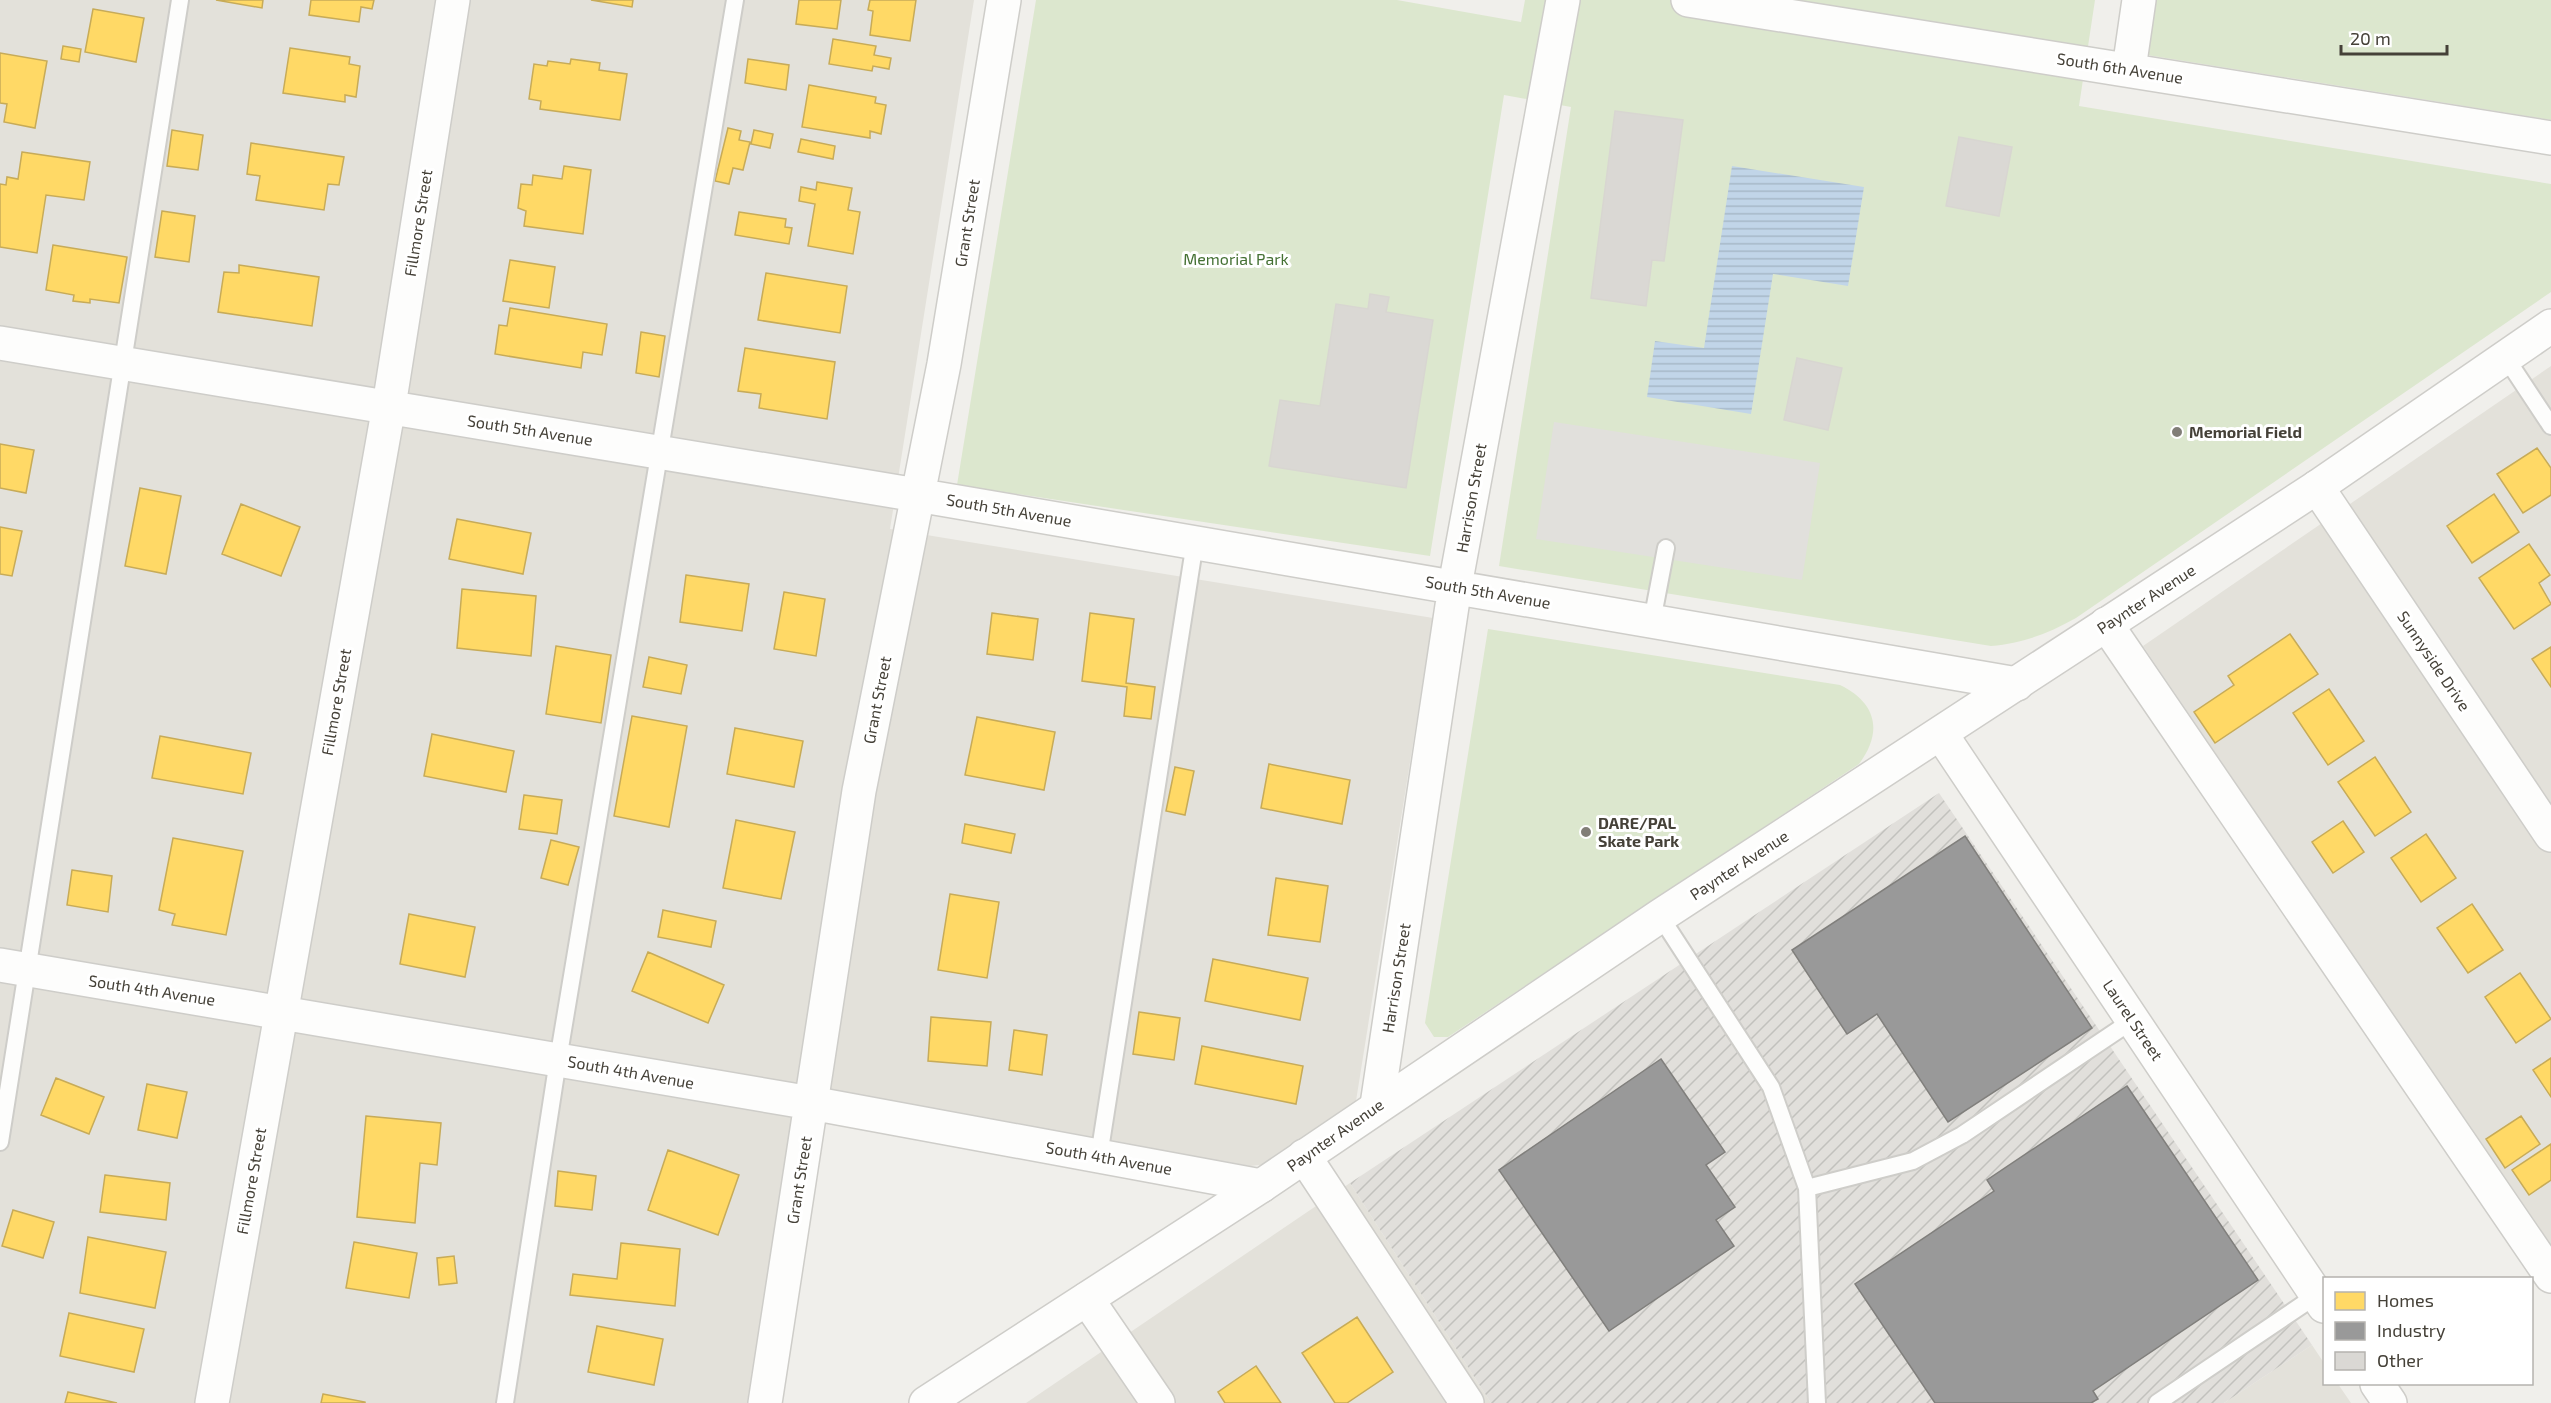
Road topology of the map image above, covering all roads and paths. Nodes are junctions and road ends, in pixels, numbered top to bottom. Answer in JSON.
{"nodes":[{"id":1,"x":180,"y":0,"type":"edge"},
{"id":2,"x":453,"y":0,"type":"edge"},
{"id":3,"x":735,"y":0,"type":"edge"},
{"id":4,"x":1004,"y":0,"type":"edge"},
{"id":5,"x":1563,"y":0,"type":"edge"},
{"id":6,"x":1688,"y":0,"type":"edge"},
{"id":7,"x":2139,"y":0,"type":"edge"},
{"id":8,"x":2129,"y":69,"type":"junction"},
{"id":9,"x":2551,"y":138,"type":"edge"},
{"id":10,"x":2551,"y":326,"type":"edge"},
{"id":11,"x":0,"y":343,"type":"edge"},
{"id":12,"x":2506,"y":358,"type":"junction"},
{"id":13,"x":123,"y":363,"type":"junction"},
{"id":14,"x":389,"y":406,"type":"junction"},
{"id":15,"x":2551,"y":426,"type":"edge"},
{"id":16,"x":661,"y":452,"type":"junction"},
{"id":17,"x":2317,"y":487,"type":"junction"},
{"id":18,"x":917,"y":495,"type":"junction"},
{"id":19,"x":1195,"y":542,"type":"junction"},
{"id":20,"x":1666,"y":548,"type":"dead end"},
{"id":21,"x":1455,"y":586,"type":"junction"},
{"id":22,"x":1652,"y":621,"type":"junction"},
{"id":23,"x":2106,"y":624,"type":"junction"},
{"id":24,"x":2017,"y":684,"type":"junction"},
{"id":25,"x":1941,"y":734,"type":"junction"},
{"id":26,"x":2551,"y":835,"type":"edge"},
{"id":27,"x":1660,"y":916,"type":"junction"},
{"id":28,"x":13,"y":968,"type":"edge"},
{"id":29,"x":280,"y":1011,"type":"junction"},
{"id":30,"x":2133,"y":1020,"type":"junction"},
{"id":31,"x":558,"y":1060,"type":"junction"},
{"id":32,"x":811,"y":1103,"type":"junction"},
{"id":33,"x":1377,"y":1106,"type":"junction"},
{"id":34,"x":0,"y":1142,"type":"edge"},
{"id":35,"x":1099,"y":1156,"type":"junction"},
{"id":36,"x":1304,"y":1156,"type":"junction"},
{"id":37,"x":1261,"y":1186,"type":"junction"},
{"id":38,"x":1807,"y":1188,"type":"junction"},
{"id":39,"x":2551,"y":1276,"type":"edge"},
{"id":40,"x":1087,"y":1299,"type":"junction"},
{"id":41,"x":2321,"y":1300,"type":"edge"},
{"id":42,"x":2378,"y":1385,"type":"edge"},
{"id":43,"x":212,"y":1403,"type":"edge"},
{"id":44,"x":505,"y":1403,"type":"edge"},
{"id":45,"x":765,"y":1403,"type":"edge"},
{"id":46,"x":926,"y":1403,"type":"edge"},
{"id":47,"x":1158,"y":1403,"type":"edge"},
{"id":48,"x":1467,"y":1403,"type":"edge"},
{"id":49,"x":1816,"y":1403,"type":"edge"},
{"id":50,"x":2157,"y":1403,"type":"edge"},
{"id":51,"x":2390,"y":1403,"type":"edge"}],
"edges":[{"from":1,"to":13,"type":"lane"},
{"from":2,"to":14,"type":"street","name":"Fillmore Street"},
{"from":3,"to":16,"type":"lane"},
{"from":4,"to":18,"type":"street","name":"Grant Street"},
{"from":5,"to":21,"type":"street","name":"Harrison Street"},
{"from":6,"to":8,"type":"street","name":"South 6th Avenue"},
{"from":7,"to":8,"type":"street"},
{"from":8,"to":9,"type":"street","name":"South 6th Avenue"},
{"from":10,"to":12,"type":"street","name":"Paynter Avenue"},
{"from":11,"to":13,"type":"street","name":"South 5th Avenue"},
{"from":12,"to":15,"type":"lane"},
{"from":12,"to":17,"type":"street","name":"Paynter Avenue"},
{"from":13,"to":14,"type":"street","name":"South 5th Avenue"},
{"from":13,"to":28,"type":"lane"},
{"from":14,"to":16,"type":"street","name":"South 5th Avenue"},
{"from":14,"to":29,"type":"street","name":"Fillmore Street"},
{"from":16,"to":18,"type":"street","name":"South 5th Avenue"},
{"from":16,"to":31,"type":"lane"},
{"from":17,"to":23,"type":"street","name":"Paynter Avenue"},
{"from":17,"to":26,"type":"street","name":"Sunnyside Drive"},
{"from":18,"to":19,"type":"street","name":"South 5th Avenue"},
{"from":18,"to":32,"type":"street","name":"Grant Street"},
{"from":19,"to":21,"type":"street","name":"South 5th Avenue"},
{"from":19,"to":35,"type":"lane"},
{"from":20,"to":22,"type":"lane"},
{"from":21,"to":22,"type":"street","name":"South 5th Avenue"},
{"from":21,"to":33,"type":"street","name":"Harrison Street"},
{"from":22,"to":24,"type":"street","name":"South 5th Avenue"},
{"from":23,"to":24,"type":"street","name":"Paynter Avenue"},
{"from":23,"to":39,"type":"street"},
{"from":24,"to":25,"type":"street","name":"Paynter Avenue"},
{"from":25,"to":27,"type":"street","name":"Paynter Avenue"},
{"from":25,"to":30,"type":"street","name":"Laurel Street"},
{"from":27,"to":33,"type":"street","name":"Paynter Avenue"},
{"from":27,"to":38,"type":"lane"},
{"from":28,"to":29,"type":"street","name":"South 4th Avenue"},
{"from":28,"to":34,"type":"lane"},
{"from":29,"to":31,"type":"street","name":"South 4th Avenue"},
{"from":29,"to":43,"type":"street","name":"Fillmore Street"},
{"from":30,"to":38,"type":"lane"},
{"from":30,"to":41,"type":"street","name":"Laurel Street"},
{"from":31,"to":32,"type":"street","name":"South 4th Avenue"},
{"from":31,"to":44,"type":"lane"},
{"from":32,"to":35,"type":"street","name":"South 4th Avenue"},
{"from":32,"to":45,"type":"street","name":"Grant Street"},
{"from":33,"to":36,"type":"street","name":"Paynter Avenue"},
{"from":35,"to":37,"type":"street","name":"South 4th Avenue"},
{"from":36,"to":37,"type":"street","name":"Paynter Avenue"},
{"from":36,"to":48,"type":"street"},
{"from":37,"to":40,"type":"street","name":"Paynter Avenue"},
{"from":38,"to":49,"type":"lane"},
{"from":40,"to":46,"type":"street","name":"Paynter Avenue"},
{"from":40,"to":47,"type":"street"},
{"from":41,"to":50,"type":"lane"},
{"from":42,"to":51,"type":"street"}]}
